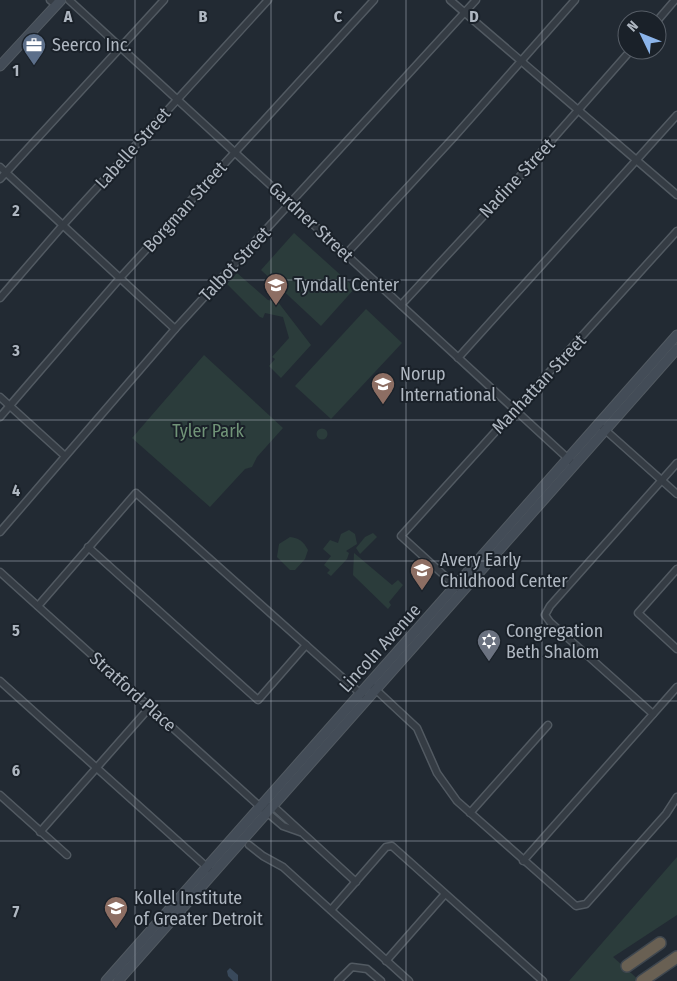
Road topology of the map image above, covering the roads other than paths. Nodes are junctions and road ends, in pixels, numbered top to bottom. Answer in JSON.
{"nodes":[{"id":1,"x":69,"y":0,"type":"edge"},
{"id":2,"x":164,"y":0,"type":"edge"},
{"id":3,"x":268,"y":0,"type":"edge"},
{"id":4,"x":374,"y":0,"type":"edge"},
{"id":5,"x":450,"y":0,"type":"edge"},
{"id":6,"x":476,"y":0,"type":"edge"},
{"id":7,"x":576,"y":0,"type":"edge"},
{"id":8,"x":675,"y":0,"type":"edge"},
{"id":9,"x":55,"y":2,"type":"edge"},
{"id":10,"x":666,"y":10,"type":"edge"},
{"id":11,"x":464,"y":12,"type":"junction"},
{"id":12,"x":121,"y":47,"type":"junction"},
{"id":13,"x":622,"y":60,"type":"edge"},
{"id":14,"x":521,"y":61,"type":"junction"},
{"id":15,"x":1,"y":63,"type":"edge"},
{"id":16,"x":177,"y":100,"type":"junction"},
{"id":17,"x":578,"y":110,"type":"junction"},
{"id":18,"x":677,"y":115,"type":"edge"},
{"id":19,"x":235,"y":152,"type":"junction"},
{"id":20,"x":637,"y":160,"type":"junction"},
{"id":21,"x":0,"y":167,"type":"edge"},
{"id":22,"x":6,"y":172,"type":"junction"},
{"id":23,"x":0,"y":179,"type":"edge"},
{"id":24,"x":677,"y":194,"type":"edge"},
{"id":25,"x":290,"y":204,"type":"junction"},
{"id":26,"x":63,"y":225,"type":"junction"},
{"id":27,"x":677,"y":232,"type":"edge"},
{"id":28,"x":346,"y":254,"type":"junction"},
{"id":29,"x":120,"y":278,"type":"junction"},
{"id":30,"x":0,"y":298,"type":"edge"},
{"id":31,"x":401,"y":305,"type":"junction"},
{"id":32,"x":175,"y":329,"type":"junction"},
{"id":33,"x":677,"y":335,"type":"edge"},
{"id":34,"x":677,"y":348,"type":"edge"},
{"id":35,"x":458,"y":358,"type":"junction"},
{"id":36,"x":0,"y":397,"type":"edge"},
{"id":37,"x":10,"y":406,"type":"junction"},
{"id":38,"x":516,"y":411,"type":"junction"},
{"id":39,"x":0,"y":417,"type":"edge"},
{"id":40,"x":603,"y":427,"type":"junction"},
{"id":41,"x":65,"y":456,"type":"junction"},
{"id":42,"x":571,"y":462,"type":"junction"},
{"id":43,"x":677,"y":463,"type":"edge"},
{"id":44,"x":662,"y":480,"type":"junction"},
{"id":45,"x":677,"y":494,"type":"edge"},
{"id":46,"x":0,"y":532,"type":"edge"},
{"id":47,"x":88,"y":547,"type":"junction"},
{"id":48,"x":677,"y":569,"type":"edge"},
{"id":49,"x":0,"y":572,"type":"edge"},
{"id":50,"x":460,"y":590,"type":"junction"},
{"id":51,"x":38,"y":606,"type":"junction"},
{"id":52,"x":306,"y":646,"type":"junction"},
{"id":53,"x":677,"y":649,"type":"edge"},
{"id":54,"x":0,"y":681,"type":"edge"},
{"id":55,"x":373,"y":687,"type":"junction"},
{"id":56,"x":677,"y":687,"type":"edge"},
{"id":57,"x":364,"y":697,"type":"junction"},
{"id":58,"x":150,"y":707,"type":"junction"},
{"id":59,"x":653,"y":714,"type":"junction"},
{"id":60,"x":548,"y":725,"type":"dead end"},
{"id":61,"x":96,"y":768,"type":"junction"},
{"id":62,"x":0,"y":796,"type":"edge"},
{"id":63,"x":677,"y":797,"type":"edge"},
{"id":64,"x":267,"y":808,"type":"junction"},
{"id":65,"x":470,"y":813,"type":"junction"},
{"id":66,"x":40,"y":832,"type":"junction"},
{"id":67,"x":249,"y":845,"type":"dead end"},
{"id":68,"x":67,"y":855,"type":"dead end"},
{"id":69,"x":523,"y":860,"type":"junction"},
{"id":70,"x":210,"y":870,"type":"junction"},
{"id":71,"x":356,"y":882,"type":"junction"},
{"id":72,"x":446,"y":894,"type":"junction"},
{"id":73,"x":331,"y":910,"type":"junction"},
{"id":74,"x":660,"y":943,"type":"dead end"},
{"id":75,"x":677,"y":957,"type":"edge"},
{"id":76,"x":386,"y":961,"type":"junction"},
{"id":77,"x":627,"y":966,"type":"dead end"},
{"id":78,"x":642,"y":980,"type":"edge"},
{"id":79,"x":106,"y":981,"type":"edge"},
{"id":80,"x":118,"y":981,"type":"edge"},
{"id":81,"x":338,"y":981,"type":"edge"},
{"id":82,"x":381,"y":981,"type":"edge"},
{"id":83,"x":409,"y":981,"type":"edge"},
{"id":84,"x":543,"y":981,"type":"edge"}],
"edges":[{"from":1,"to":12,"type":"street","name":"Gardner Street"},
{"from":2,"to":12,"type":"street"},
{"from":3,"to":16,"type":"street","name":"Labelle Street"},
{"from":4,"to":19,"type":"street","name":"Borgman Street"},
{"from":5,"to":11,"type":"street"},
{"from":6,"to":11,"type":"street","name":"Talbot Street"},
{"from":7,"to":14,"type":"street"},
{"from":8,"to":10,"type":"street"},
{"from":9,"to":15,"type":"street"},
{"from":11,"to":14,"type":"street"},
{"from":11,"to":25,"type":"street","name":"Talbot Street"},
{"from":12,"to":16,"type":"street","name":"Gardner Street"},
{"from":12,"to":22,"type":"street"},
{"from":13,"to":17,"type":"street","name":"Nadine Street"},
{"from":14,"to":17,"type":"street"},
{"from":14,"to":28,"type":"street"},
{"from":16,"to":19,"type":"street","name":"Gardner Street"},
{"from":16,"to":26,"type":"street","name":"Labelle Street"},
{"from":17,"to":20,"type":"street"},
{"from":17,"to":31,"type":"street","name":"Nadine Street"},
{"from":18,"to":20,"type":"street"},
{"from":19,"to":25,"type":"street","name":"Gardner Street"},
{"from":19,"to":29,"type":"street","name":"Borgman Street"},
{"from":20,"to":24,"type":"street"},
{"from":20,"to":35,"type":"street"},
{"from":21,"to":22,"type":"street"},
{"from":22,"to":23,"type":"street"},
{"from":22,"to":26,"type":"street"},
{"from":25,"to":28,"type":"street","name":"Gardner Street"},
{"from":25,"to":32,"type":"street","name":"Talbot Street"},
{"from":26,"to":29,"type":"street"},
{"from":26,"to":30,"type":"street","name":"Labelle Street"},
{"from":27,"to":38,"type":"street","name":"Manhattan Street"},
{"from":28,"to":31,"type":"street","name":"Gardner Street"},
{"from":29,"to":32,"type":"street"},
{"from":29,"to":37,"type":"street","name":"Borgman Street"},
{"from":31,"to":35,"type":"street","name":"Gardner Street"},
{"from":32,"to":41,"type":"street","name":"Talbot Street"},
{"from":33,"to":40,"type":"street","name":"Lincoln Avenue"},
{"from":34,"to":40,"type":"street","name":"Lincoln Avenue"},
{"from":35,"to":38,"type":"street","name":"Gardner Street"},
{"from":36,"to":37,"type":"street"},
{"from":37,"to":39,"type":"street","name":"Borgman Street"},
{"from":37,"to":41,"type":"street"},
{"from":38,"to":42,"type":"street","name":"Gardner Street"},
{"from":38,"to":50,"type":"street","name":"Manhattan Street"},
{"from":40,"to":42,"type":"street","name":"Lincoln Avenue"},
{"from":40,"to":44,"type":"street"},
{"from":41,"to":46,"type":"street","name":"Talbot Street"},
{"from":42,"to":50,"type":"street","name":"Lincoln Avenue"},
{"from":43,"to":44,"type":"street"},
{"from":44,"to":45,"type":"street"},
{"from":44,"to":59,"type":"street"},
{"from":47,"to":51,"type":"street"},
{"from":47,"to":52,"type":"street"},
{"from":47,"to":52,"type":"street"},
{"from":48,"to":53,"type":"street"},
{"from":49,"to":51,"type":"street","name":"Stratford Place"},
{"from":50,"to":55,"type":"street","name":"Lincoln Avenue"},
{"from":51,"to":58,"type":"street","name":"Stratford Place"},
{"from":52,"to":57,"type":"street"},
{"from":54,"to":61,"type":"street"},
{"from":55,"to":57,"type":"street","name":"Lincoln Avenue"},
{"from":55,"to":65,"type":"street"},
{"from":56,"to":59,"type":"street"},
{"from":57,"to":64,"type":"street","name":"Lincoln Avenue"},
{"from":58,"to":61,"type":"street"},
{"from":58,"to":64,"type":"street","name":"Stratford Place"},
{"from":59,"to":69,"type":"street"},
{"from":60,"to":65,"type":"street"},
{"from":61,"to":66,"type":"street"},
{"from":61,"to":70,"type":"street"},
{"from":62,"to":66,"type":"street"},
{"from":63,"to":69,"type":"street"},
{"from":64,"to":70,"type":"street","name":"Lincoln Avenue"},
{"from":64,"to":71,"type":"street","name":"Stratford Place"},
{"from":65,"to":69,"type":"street"},
{"from":66,"to":68,"type":"street"},
{"from":67,"to":73,"type":"street"},
{"from":70,"to":79,"type":"street","name":"Lincoln Avenue"},
{"from":70,"to":80,"type":"street","name":"Lincoln Avenue"},
{"from":71,"to":72,"type":"street"},
{"from":71,"to":73,"type":"street"},
{"from":72,"to":76,"type":"street"},
{"from":72,"to":84,"type":"street"},
{"from":73,"to":76,"type":"street"},
{"from":74,"to":77,"type":"highway"},
{"from":75,"to":78,"type":"highway"},
{"from":76,"to":83,"type":"street"},
{"from":81,"to":82,"type":"street"}]}
